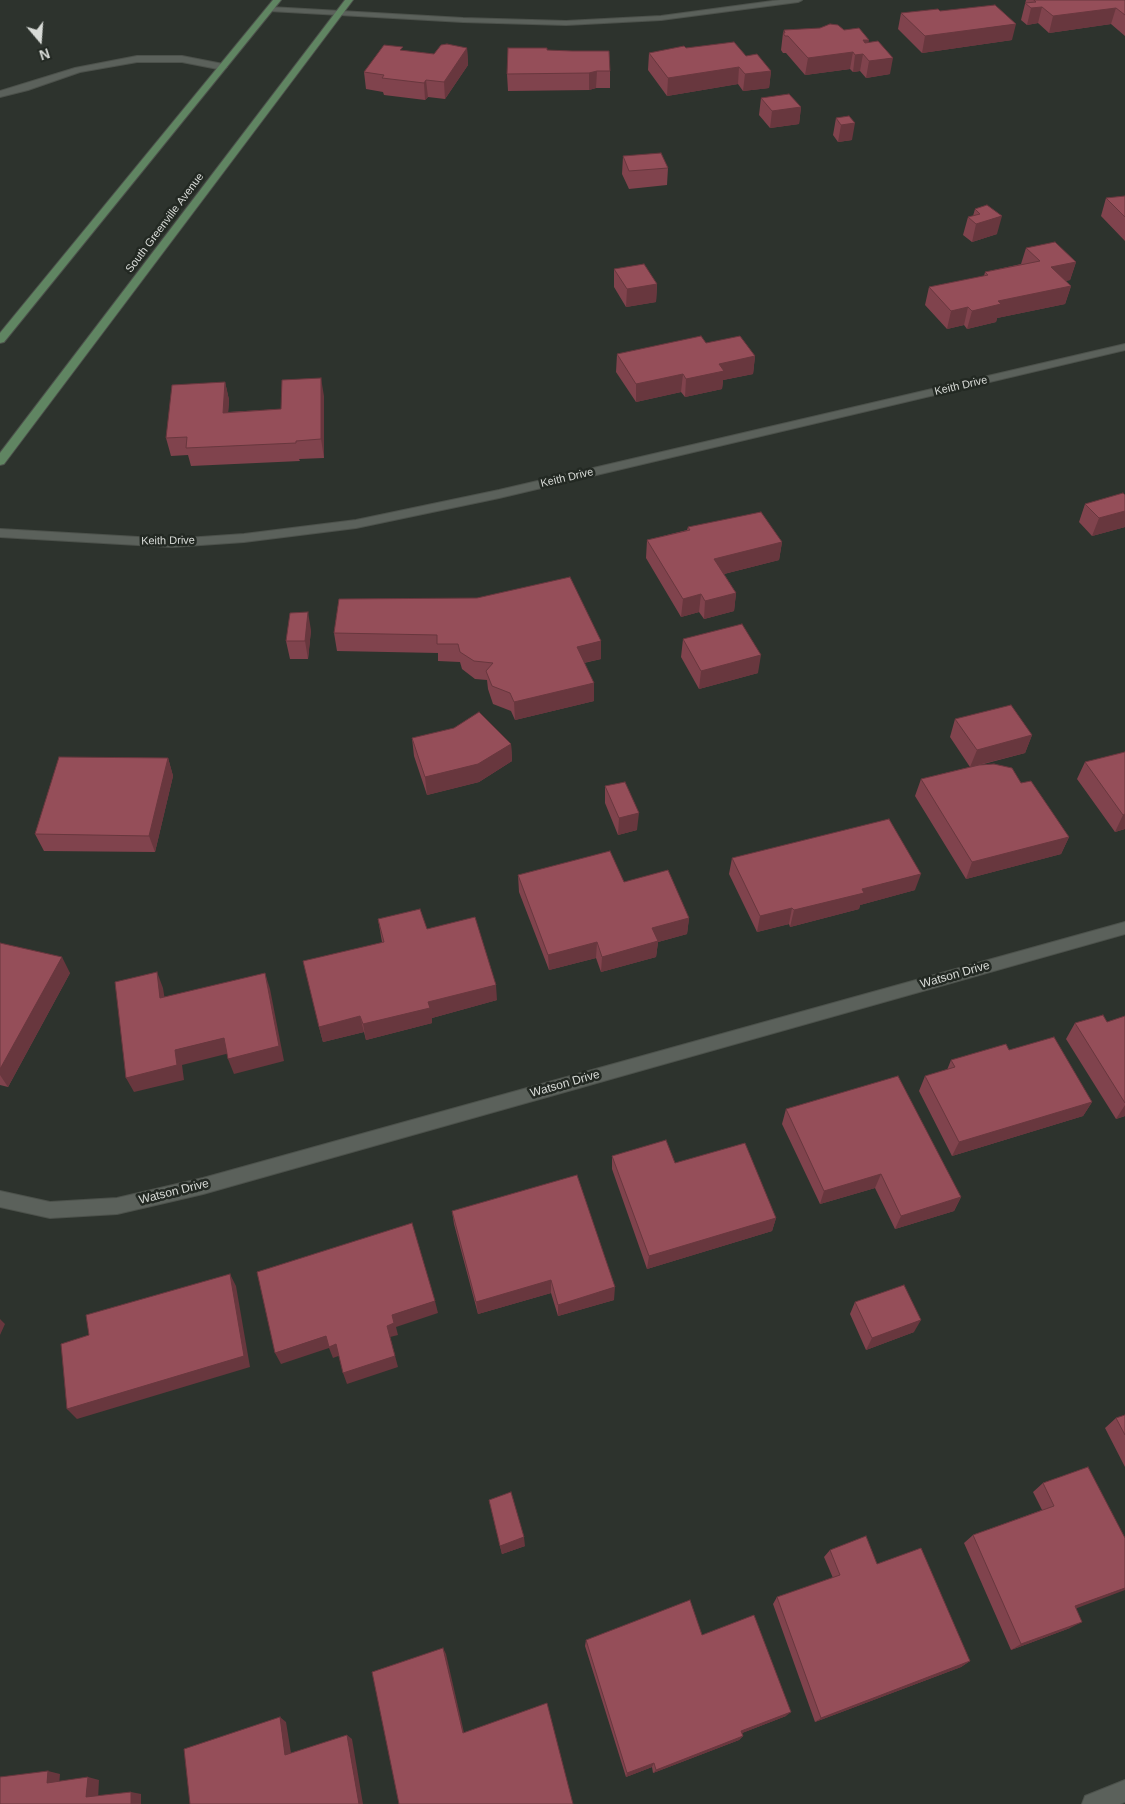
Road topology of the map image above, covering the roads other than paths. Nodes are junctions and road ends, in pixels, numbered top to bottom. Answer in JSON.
{"nodes":[{"id":1,"x":277,"y":0,"type":"edge"},
{"id":2,"x":349,"y":0,"type":"edge"},
{"id":3,"x":798,"y":0,"type":"edge"},
{"id":4,"x":270,"y":9,"type":"junction"},
{"id":5,"x":339,"y":13,"type":"junction"},
{"id":6,"x":223,"y":67,"type":"junction"},
{"id":7,"x":0,"y":94,"type":"edge"},
{"id":8,"x":0,"y":340,"type":"edge"},
{"id":9,"x":1125,"y":347,"type":"edge"},
{"id":10,"x":0,"y":461,"type":"edge"},
{"id":11,"x":0,"y":533,"type":"edge"},
{"id":12,"x":1125,"y":928,"type":"edge"},
{"id":13,"x":0,"y":1200,"type":"edge"},
{"id":14,"x":1125,"y":1791,"type":"edge"},
{"id":15,"x":1093,"y":1804,"type":"edge"}],
"edges":[{"from":1,"to":4,"type":"main road"},
{"from":2,"to":5,"type":"main road","name":"South Greenville Avenue"},
{"from":3,"to":5,"type":"street"},
{"from":4,"to":5,"type":"street"},
{"from":4,"to":6,"type":"main road"},
{"from":5,"to":10,"type":"main road","name":"South Greenville Avenue"},
{"from":6,"to":7,"type":"street"},
{"from":6,"to":8,"type":"main road"},
{"from":9,"to":11,"type":"street","name":"Keith Drive"},
{"from":12,"to":13,"type":"street","name":"Watson Drive"},
{"from":14,"to":15,"type":"street"}]}
